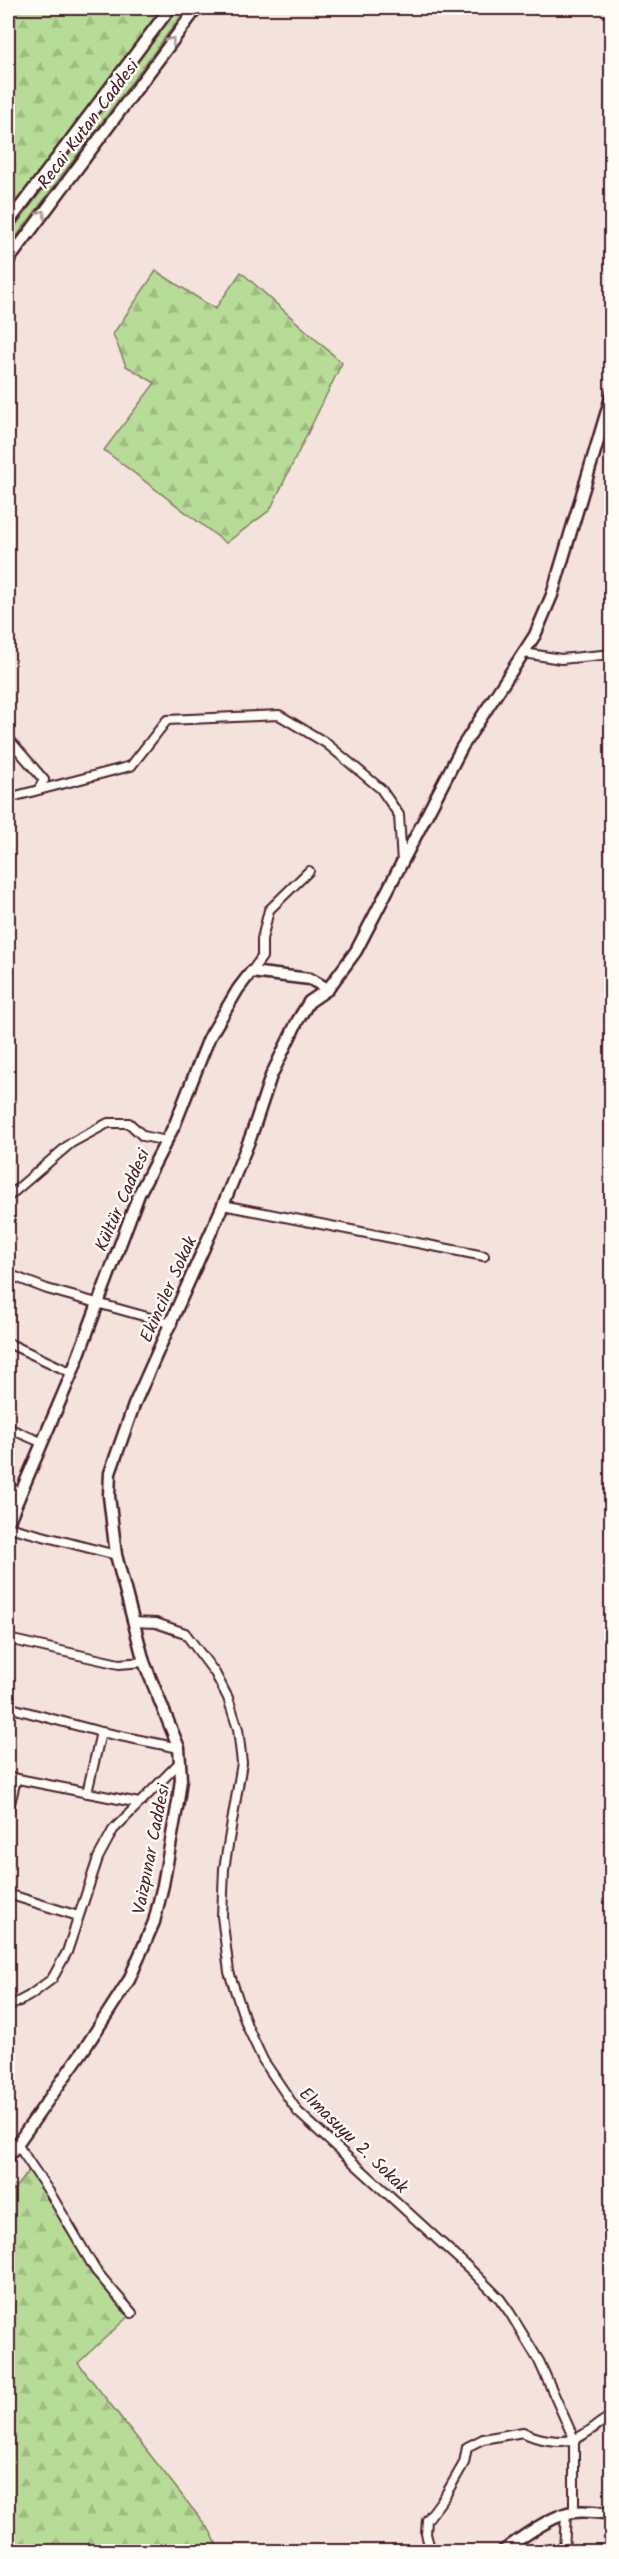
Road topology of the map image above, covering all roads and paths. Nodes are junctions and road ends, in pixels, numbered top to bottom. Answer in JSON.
{"nodes":[{"id":1,"x":170,"y":8,"type":"edge"},
{"id":2,"x":196,"y":8,"type":"edge"},
{"id":3,"x":8,"y":224,"type":"edge"},
{"id":4,"x":8,"y":261,"type":"edge"},
{"id":5,"x":612,"y":394,"type":"edge"},
{"id":6,"x":524,"y":653,"type":"junction"},
{"id":7,"x":612,"y":654,"type":"edge"},
{"id":8,"x":8,"y":738,"type":"edge"},
{"id":9,"x":39,"y":789,"type":"junction"},
{"id":10,"x":8,"y":798,"type":"edge"},
{"id":11,"x":402,"y":864,"type":"junction"},
{"id":12,"x":309,"y":871,"type":"dead end"},
{"id":13,"x":251,"y":972,"type":"junction"},
{"id":14,"x":328,"y":988,"type":"junction"},
{"id":15,"x":167,"y":1141,"type":"junction"},
{"id":16,"x":8,"y":1197,"type":"edge"},
{"id":17,"x":223,"y":1205,"type":"junction"},
{"id":18,"x":484,"y":1256,"type":"dead end"},
{"id":19,"x":8,"y":1274,"type":"edge"},
{"id":20,"x":98,"y":1302,"type":"junction"},
{"id":21,"x":172,"y":1324,"type":"junction"},
{"id":22,"x":8,"y":1343,"type":"edge"},
{"id":23,"x":72,"y":1373,"type":"junction"},
{"id":24,"x":8,"y":1428,"type":"edge"},
{"id":25,"x":41,"y":1442,"type":"junction"},
{"id":26,"x":8,"y":1488,"type":"edge"},
{"id":27,"x":22,"y":1492,"type":"junction"},
{"id":28,"x":8,"y":1526,"type":"edge"},
{"id":29,"x":116,"y":1555,"type":"junction"},
{"id":30,"x":133,"y":1622,"type":"junction"},
{"id":31,"x":8,"y":1639,"type":"edge"},
{"id":32,"x":144,"y":1662,"type":"junction"},
{"id":33,"x":8,"y":1707,"type":"edge"},
{"id":34,"x":101,"y":1732,"type":"junction"},
{"id":35,"x":179,"y":1748,"type":"junction"},
{"id":36,"x":181,"y":1761,"type":"junction"},
{"id":37,"x":12,"y":1778,"type":"edge"},
{"id":38,"x":87,"y":1793,"type":"junction"},
{"id":39,"x":139,"y":1803,"type":"junction"},
{"id":40,"x":8,"y":1812,"type":"edge"},
{"id":41,"x":8,"y":1894,"type":"edge"},
{"id":42,"x":78,"y":1916,"type":"junction"},
{"id":43,"x":8,"y":2007,"type":"edge"},
{"id":44,"x":17,"y":2144,"type":"junction"},
{"id":45,"x":8,"y":2157,"type":"edge"},
{"id":46,"x":132,"y":2313,"type":"dead end"},
{"id":47,"x":612,"y":2416,"type":"edge"},
{"id":48,"x":574,"y":2439,"type":"junction"},
{"id":49,"x":570,"y":2513,"type":"junction"},
{"id":50,"x":612,"y":2513,"type":"edge"},
{"id":51,"x":431,"y":2552,"type":"edge"},
{"id":52,"x":502,"y":2552,"type":"edge"},
{"id":53,"x":564,"y":2552,"type":"edge"}],
"edges":[{"from":1,"to":3,"type":"street","name":"Recai Kutan Caddesi"},
{"from":4,"to":2,"type":"street","name":"Recai Kutan Caddesi","one_way":true},
{"from":5,"to":6,"type":"street","name":"Ekinciler Sokak"},
{"from":6,"to":7,"type":"street"},
{"from":6,"to":11,"type":"street","name":"Ekinciler Sokak"},
{"from":8,"to":9,"type":"street"},
{"from":9,"to":10,"type":"street"},
{"from":9,"to":11,"type":"street"},
{"from":11,"to":14,"type":"street","name":"Ekinciler Sokak"},
{"from":12,"to":13,"type":"street"},
{"from":13,"to":14,"type":"street"},
{"from":13,"to":15,"type":"street","name":"Kültür Caddesi"},
{"from":14,"to":17,"type":"street","name":"Ekinciler Sokak"},
{"from":15,"to":16,"type":"street"},
{"from":15,"to":20,"type":"street","name":"Kültür Caddesi"},
{"from":17,"to":18,"type":"street"},
{"from":17,"to":21,"type":"street","name":"Ekinciler Sokak"},
{"from":19,"to":20,"type":"street"},
{"from":20,"to":21,"type":"street"},
{"from":20,"to":23,"type":"street","name":"Kültür Caddesi"},
{"from":21,"to":29,"type":"street","name":"Ekinciler Sokak"},
{"from":22,"to":23,"type":"street"},
{"from":23,"to":25,"type":"street","name":"Kültür Caddesi"},
{"from":24,"to":25,"type":"street"},
{"from":25,"to":27,"type":"street","name":"Kültür Caddesi"},
{"from":26,"to":27,"type":"street"},
{"from":27,"to":28,"type":"street","name":"Kültür Caddesi"},
{"from":28,"to":29,"type":"street"},
{"from":29,"to":30,"type":"street","name":"Ekinciler Sokak"},
{"from":30,"to":32,"type":"street","name":"Vaizpınar Caddesi"},
{"from":30,"to":48,"type":"street","name":"Elmasuyu 2. Sokak"},
{"from":31,"to":32,"type":"street"},
{"from":32,"to":35,"type":"street","name":"Vaizpınar Caddesi"},
{"from":33,"to":34,"type":"street"},
{"from":34,"to":35,"type":"street"},
{"from":34,"to":38,"type":"street"},
{"from":35,"to":36,"type":"street","name":"Vaizpınar Caddesi"},
{"from":36,"to":39,"type":"street"},
{"from":36,"to":44,"type":"street","name":"Vaizpınar Caddesi"},
{"from":37,"to":38,"type":"street"},
{"from":37,"to":40,"type":"street"},
{"from":38,"to":39,"type":"street"},
{"from":39,"to":42,"type":"street"},
{"from":41,"to":42,"type":"street"},
{"from":42,"to":43,"type":"street"},
{"from":44,"to":45,"type":"street","name":"Vaizpınar Caddesi"},
{"from":44,"to":46,"type":"street"},
{"from":47,"to":48,"type":"street"},
{"from":48,"to":49,"type":"street","name":"Elmasuyu 2. Sokak"},
{"from":48,"to":51,"type":"street"},
{"from":49,"to":50,"type":"street"},
{"from":49,"to":52,"type":"street"},
{"from":49,"to":53,"type":"street","name":"Elmasuyu 2. Sokak"}]}
